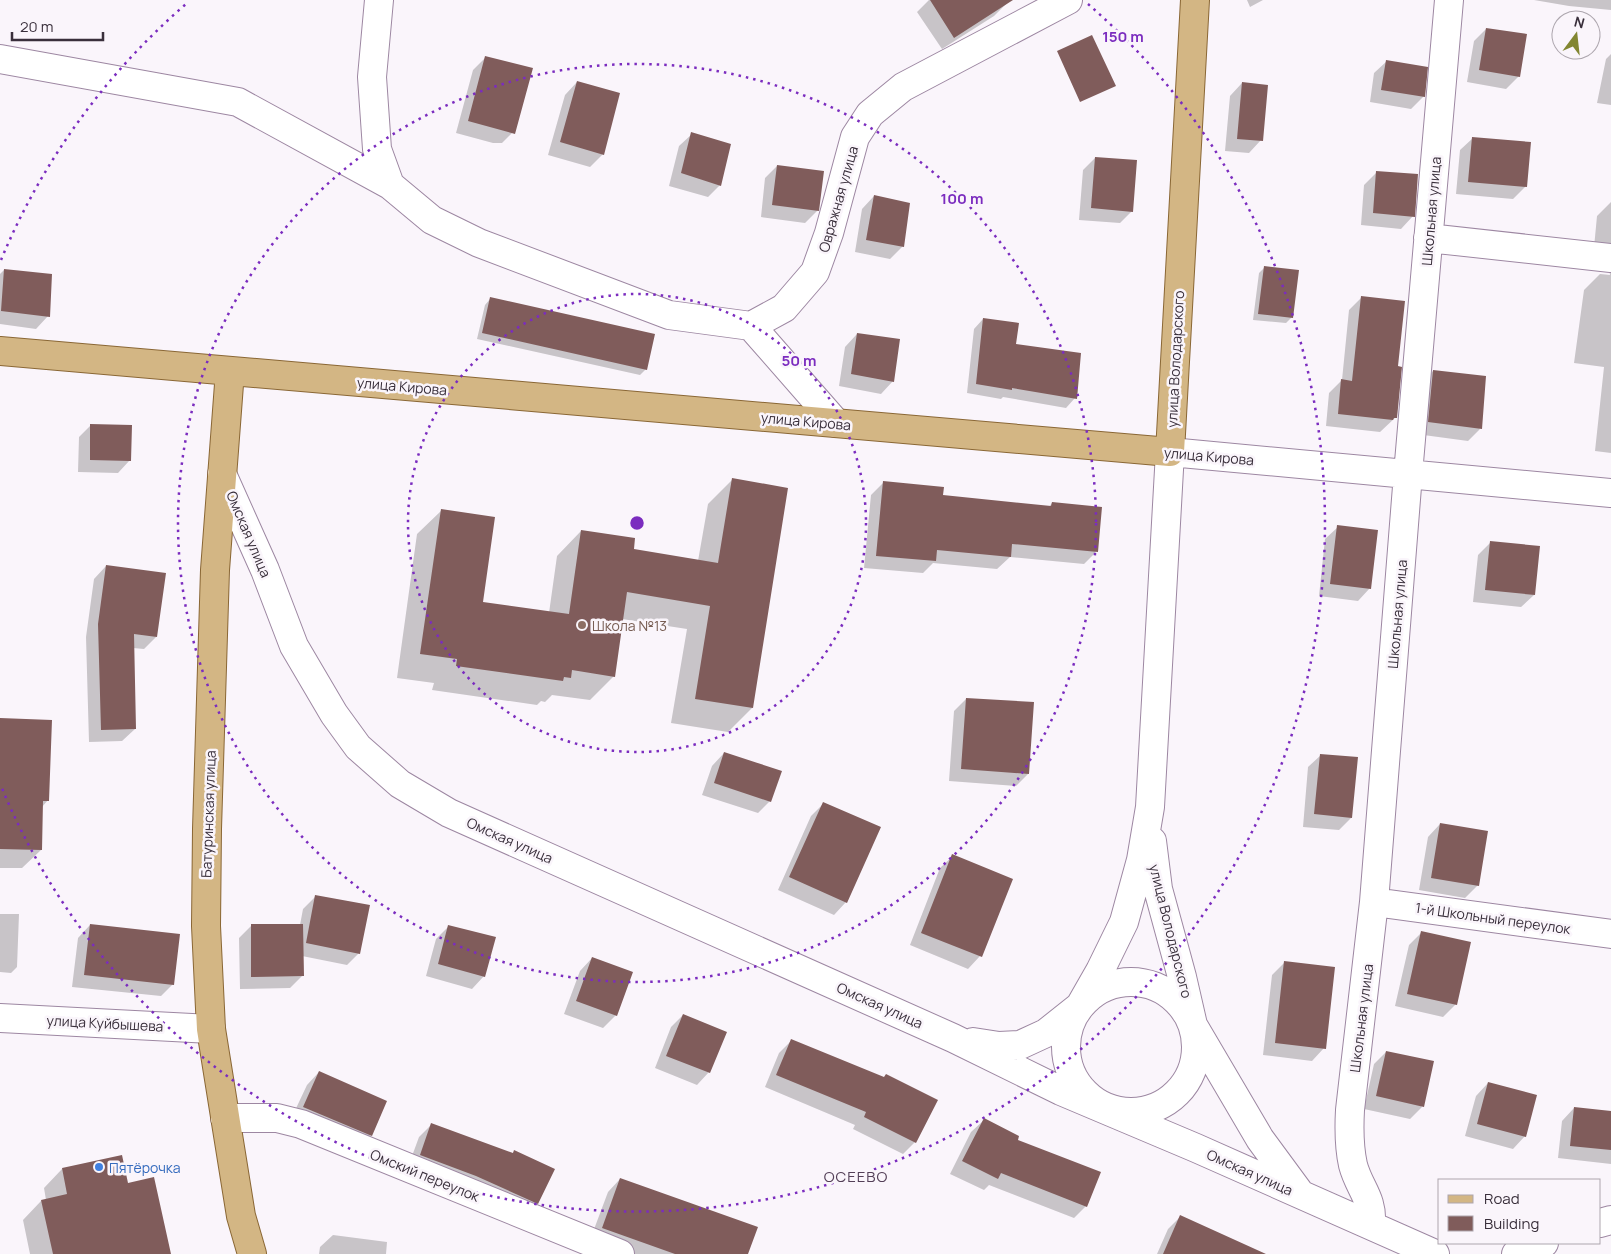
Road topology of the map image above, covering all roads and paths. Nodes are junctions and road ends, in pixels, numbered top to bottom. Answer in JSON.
{"nodes":[{"id":1,"x":379,"y":0,"type":"edge"},
{"id":2,"x":1068,"y":0,"type":"edge"},
{"id":3,"x":1195,"y":0,"type":"edge"},
{"id":4,"x":1449,"y":0,"type":"edge"},
{"id":5,"x":0,"y":59,"type":"edge"},
{"id":6,"x":390,"y":185,"type":"junction"},
{"id":7,"x":1428,"y":238,"type":"junction"},
{"id":8,"x":1611,"y":258,"type":"edge"},
{"id":9,"x":751,"y":326,"type":"junction"},
{"id":10,"x":0,"y":351,"type":"edge"},
{"id":11,"x":230,"y":370,"type":"junction"},
{"id":12,"x":836,"y":423,"type":"junction"},
{"id":13,"x":1170,"y":452,"type":"junction"},
{"id":14,"x":222,"y":474,"type":"junction"},
{"id":15,"x":1408,"y":474,"type":"junction"},
{"id":16,"x":1611,"y":493,"type":"edge"},
{"id":17,"x":1150,"y":807,"type":"junction"},
{"id":18,"x":1374,"y":902,"type":"junction"},
{"id":19,"x":1611,"y":934,"type":"edge"},
{"id":20,"x":1080,"y":1006,"type":"junction"},
{"id":21,"x":0,"y":1018,"type":"edge"},
{"id":22,"x":1193,"y":1025,"type":"junction"},
{"id":23,"x":211,"y":1029,"type":"junction"},
{"id":24,"x":954,"y":1038,"type":"junction"},
{"id":25,"x":1107,"y":1109,"type":"junction"},
{"id":26,"x":225,"y":1118,"type":"junction"},
{"id":27,"x":1301,"y":1194,"type":"junction"},
{"id":28,"x":1371,"y":1224,"type":"junction"},
{"id":29,"x":1541,"y":1244,"type":"edge"},
{"id":30,"x":252,"y":1254,"type":"edge"},
{"id":31,"x":620,"y":1254,"type":"edge"},
{"id":32,"x":1435,"y":1254,"type":"edge"},
{"id":33,"x":1516,"y":1254,"type":"edge"}],
"edges":[{"from":1,"to":6,"type":"street"},
{"from":2,"to":9,"type":"street","name":"Овражная улица"},
{"from":3,"to":13,"type":"main road","name":"улица Володарского"},
{"from":4,"to":7,"type":"street","name":"Школьная улица"},
{"from":5,"to":6,"type":"street"},
{"from":6,"to":9,"type":"street"},
{"from":7,"to":8,"type":"street"},
{"from":7,"to":15,"type":"street","name":"Школьная улица"},
{"from":9,"to":12,"type":"street"},
{"from":10,"to":11,"type":"main road","name":"улица Кирова"},
{"from":11,"to":12,"type":"main road","name":"улица Кирова"},
{"from":11,"to":14,"type":"main road","name":"Батуринская улица"},
{"from":12,"to":13,"type":"main road","name":"улица Кирова"},
{"from":13,"to":15,"type":"street","name":"улица Кирова"},
{"from":13,"to":17,"type":"street","name":"улица Володарского"},
{"from":14,"to":23,"type":"main road","name":"Батуринская улица"},
{"from":14,"to":24,"type":"street","name":"Омская улица"},
{"from":15,"to":16,"type":"street","name":"улица Кирова"},
{"from":15,"to":18,"type":"street","name":"Школьная улица"},
{"from":17,"to":20,"type":"street","name":"улица Володарского"},
{"from":17,"to":22,"type":"street","name":"улица Володарского"},
{"from":18,"to":19,"type":"street","name":"1-й Школьный переулок"},
{"from":18,"to":28,"type":"street","name":"Школьная улица"},
{"from":20,"to":22,"type":"street"},
{"from":20,"to":24,"type":"street","name":"Омская улица"},
{"from":20,"to":25,"type":"street"},
{"from":21,"to":23,"type":"street","name":"улица Куйбышева"},
{"from":22,"to":25,"type":"street"},
{"from":22,"to":27,"type":"street","name":"Омская улица"},
{"from":23,"to":26,"type":"main road","name":"Батуринская улица"},
{"from":24,"to":25,"type":"street","name":"Омская улица"},
{"from":25,"to":27,"type":"street","name":"Омская улица"},
{"from":26,"to":30,"type":"main road","name":"Батуринская улица"},
{"from":26,"to":31,"type":"street","name":"Омский переулок"},
{"from":27,"to":28,"type":"street","name":"Омская улица"},
{"from":28,"to":32,"type":"street","name":"Омская улица"},
{"from":29,"to":33,"type":"street"}]}
